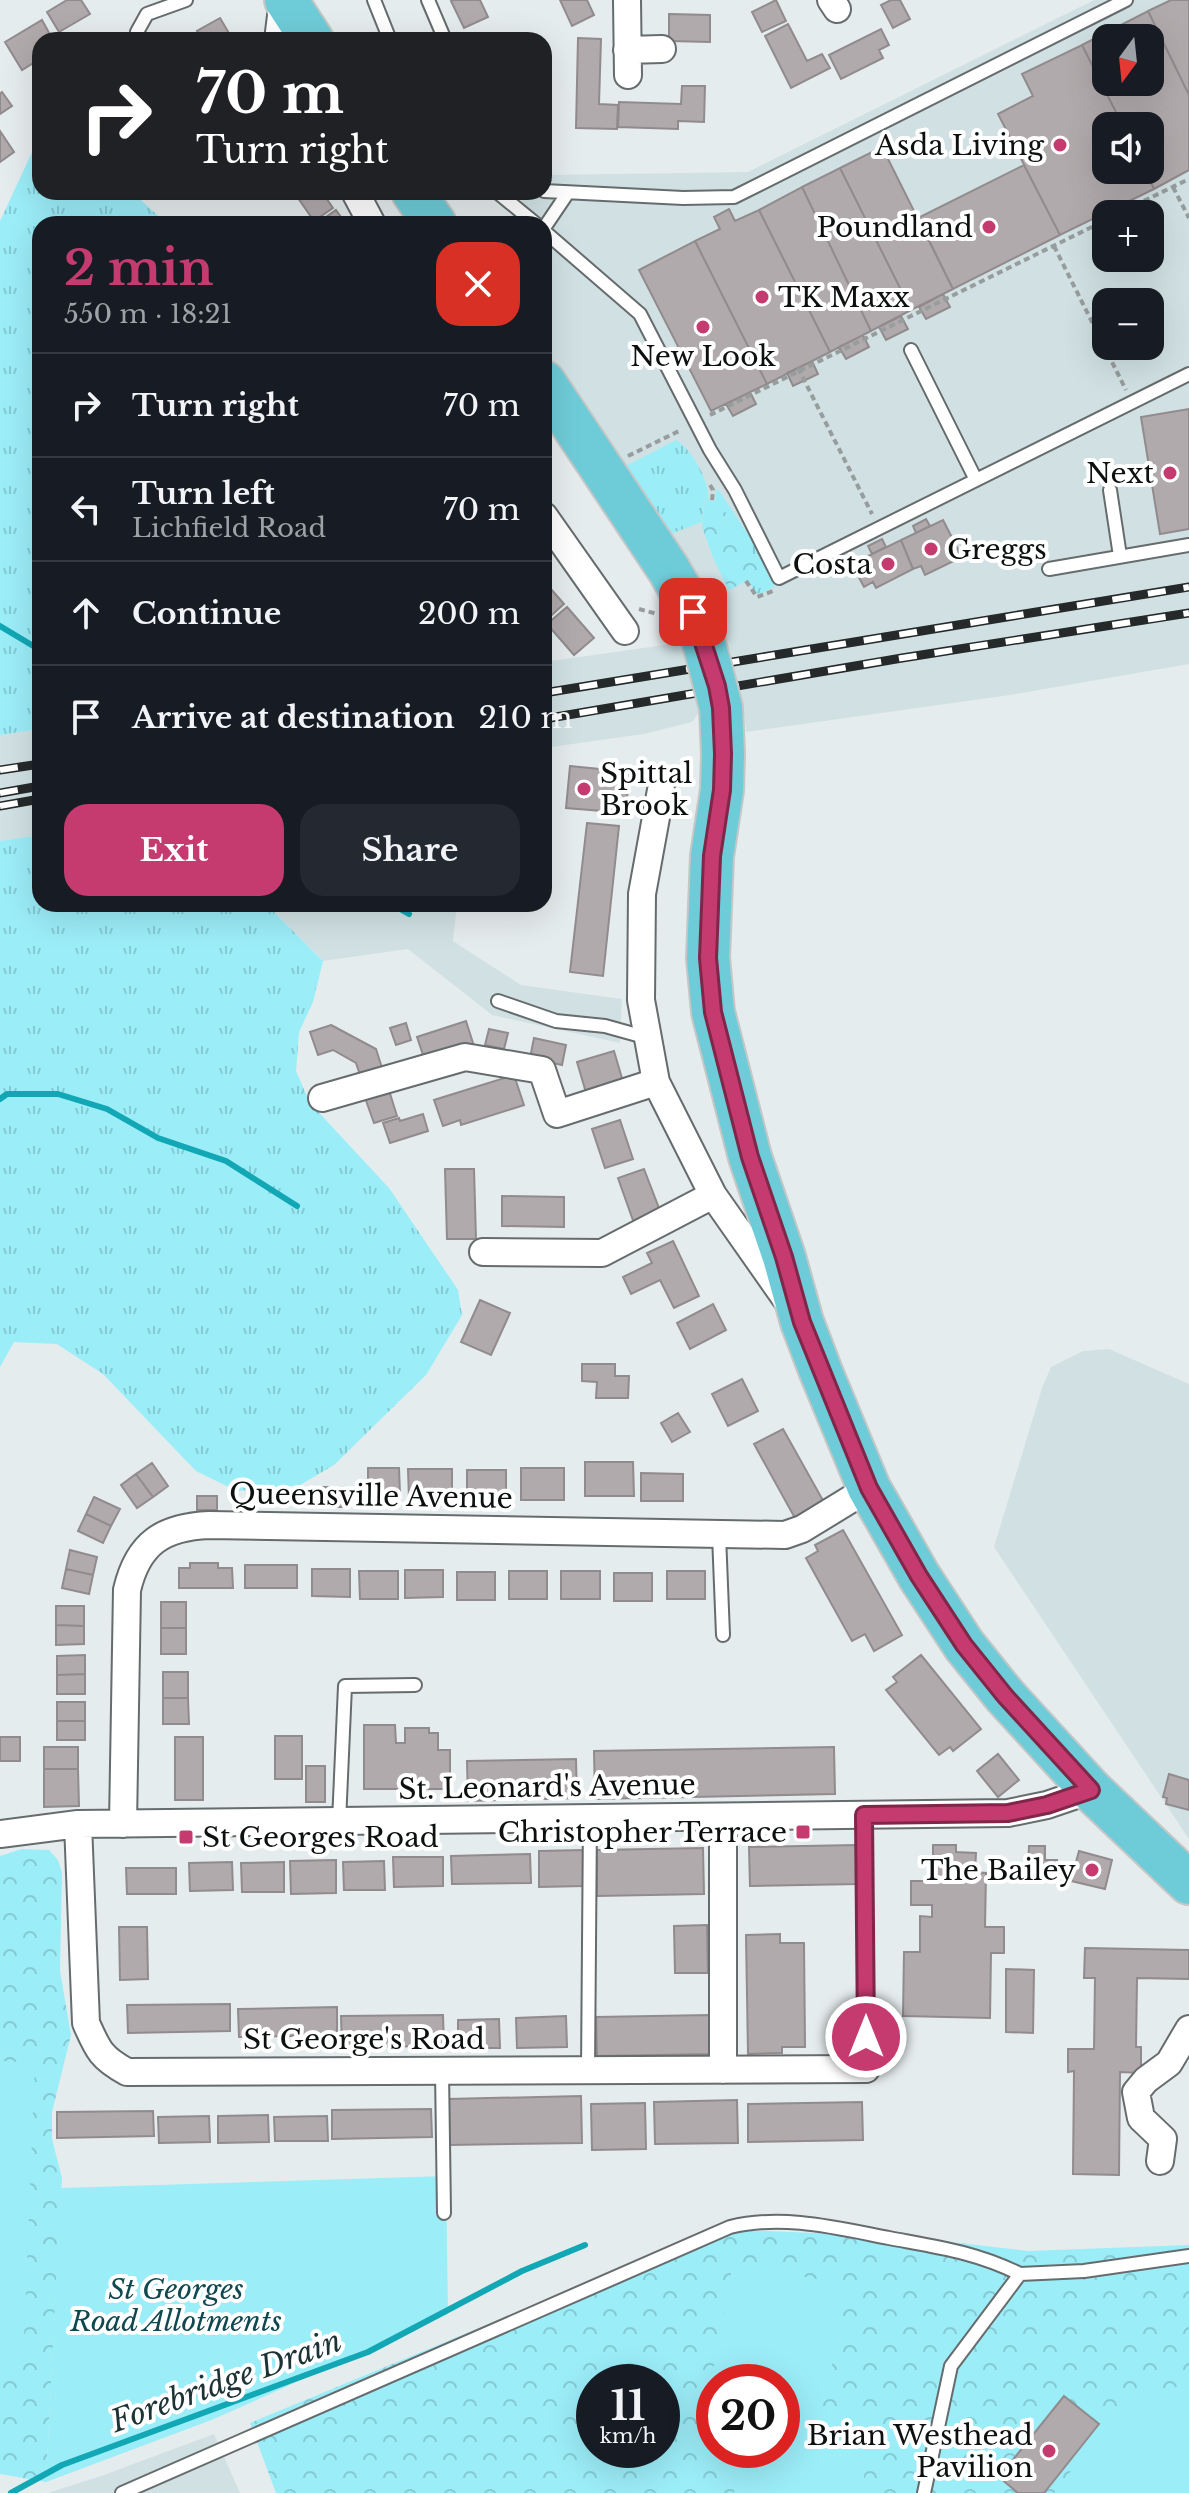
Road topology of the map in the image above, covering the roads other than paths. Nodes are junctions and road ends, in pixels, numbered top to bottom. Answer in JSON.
{"nodes":[{"id":1,"x":186,"y":0,"type":"edge"},
{"id":2,"x":284,"y":0,"type":"edge"},
{"id":3,"x":374,"y":0,"type":"edge"},
{"id":4,"x":428,"y":0,"type":"edge"},
{"id":5,"x":627,"y":0,"type":"edge"},
{"id":6,"x":1126,"y":0,"type":"edge"},
{"id":7,"x":137,"y":32,"type":"edge"},
{"id":8,"x":279,"y":32,"type":"edge"},
{"id":9,"x":306,"y":32,"type":"edge"},
{"id":10,"x":387,"y":32,"type":"edge"},
{"id":11,"x":442,"y":32,"type":"edge"},
{"id":12,"x":662,"y":49,"type":"dead end"},
{"id":13,"x":552,"y":192,"type":"edge"},
{"id":14,"x":567,"y":194,"type":"junction"},
{"id":15,"x":507,"y":200,"type":"edge"},
{"id":16,"x":526,"y":216,"type":"edge"},
{"id":17,"x":552,"y":217,"type":"edge"},
{"id":18,"x":552,"y":236,"type":"edge"},
{"id":19,"x":911,"y":350,"type":"dead end"},
{"id":20,"x":1189,"y":374,"type":"edge"},
{"id":21,"x":552,"y":394,"type":"edge"},
{"id":22,"x":976,"y":480,"type":"junction"},
{"id":23,"x":1110,"y":490,"type":"dead end"},
{"id":24,"x":552,"y":527,"type":"edge"},
{"id":25,"x":1189,"y":545,"type":"edge"},
{"id":26,"x":1120,"y":556,"type":"junction"},
{"id":27,"x":1049,"y":569,"type":"dead end"},
{"id":28,"x":625,"y":631,"type":"dead end"},
{"id":29,"x":661,"y":790,"type":"dead end"},
{"id":30,"x":498,"y":1001,"type":"dead end"},
{"id":31,"x":648,"y":1038,"type":"junction"},
{"id":32,"x":656,"y":1082,"type":"junction"},
{"id":33,"x":322,"y":1098,"type":"dead end"},
{"id":34,"x":713,"y":1195,"type":"junction"},
{"id":35,"x":483,"y":1252,"type":"dead end"},
{"id":36,"x":802,"y":1322,"type":"junction"},
{"id":37,"x":869,"y":1488,"type":"junction"},
{"id":38,"x":719,"y":1535,"type":"junction"},
{"id":39,"x":723,"y":1635,"type":"dead end"},
{"id":40,"x":415,"y":1685,"type":"dead end"},
{"id":41,"x":1091,"y":1790,"type":"junction"},
{"id":42,"x":864,"y":1815,"type":"junction"},
{"id":43,"x":723,"y":1817,"type":"junction"},
{"id":44,"x":590,"y":1818,"type":"junction"},
{"id":45,"x":339,"y":1822,"type":"junction"},
{"id":46,"x":78,"y":1824,"type":"junction"},
{"id":47,"x":123,"y":1824,"type":"junction"},
{"id":48,"x":0,"y":1834,"type":"edge"},
{"id":49,"x":1189,"y":1883,"type":"edge"},
{"id":50,"x":1189,"y":2029,"type":"edge"},
{"id":51,"x":866,"y":2069,"type":"joint"},
{"id":52,"x":588,"y":2070,"type":"junction"},
{"id":53,"x":723,"y":2070,"type":"junction"},
{"id":54,"x":442,"y":2071,"type":"junction"},
{"id":55,"x":1160,"y":2161,"type":"dead end"},
{"id":56,"x":444,"y":2213,"type":"dead end"},
{"id":57,"x":1189,"y":2256,"type":"edge"},
{"id":58,"x":1020,"y":2274,"type":"junction"},
{"id":59,"x":122,"y":2493,"type":"edge"},
{"id":60,"x":924,"y":2493,"type":"edge"}],
"edges":[{"from":1,"to":7,"type":"lane"},
{"from":2,"to":8,"type":"street"},
{"from":2,"to":9,"type":"highway"},
{"from":3,"to":10,"type":"lane"},
{"from":4,"to":11,"type":"lane"},
{"from":5,"to":12,"type":"street"},
{"from":6,"to":14,"type":"lane"},
{"from":13,"to":14,"type":"lane"},
{"from":14,"to":17,"type":"lane"},
{"from":15,"to":16,"type":"lane"},
{"from":18,"to":22,"type":"lane"},
{"from":19,"to":22,"type":"lane"},
{"from":20,"to":22,"type":"lane"},
{"from":21,"to":36,"type":"highway","bridge":true},
{"from":23,"to":26,"type":"lane"},
{"from":24,"to":28,"type":"street"},
{"from":25,"to":26,"type":"lane"},
{"from":26,"to":27,"type":"lane"},
{"from":29,"to":31,"type":"street"},
{"from":30,"to":31,"type":"lane"},
{"from":31,"to":32,"type":"street"},
{"from":32,"to":33,"type":"street"},
{"from":32,"to":34,"type":"street"},
{"from":34,"to":35,"type":"street"},
{"from":34,"to":36,"type":"street"},
{"from":36,"to":37,"type":"highway"},
{"from":37,"to":38,"type":"street","name":"Queensville Avenue"},
{"from":37,"to":41,"type":"highway"},
{"from":38,"to":39,"type":"lane"},
{"from":38,"to":47,"type":"street","name":"Queensville Avenue"},
{"from":40,"to":45,"type":"lane"},
{"from":41,"to":42,"type":"street","name":"St. Leonard's Avenue"},
{"from":41,"to":49,"type":"highway"},
{"from":42,"to":43,"type":"street","name":"St. Leonard's Avenue"},
{"from":42,"to":51,"type":"lane"},
{"from":43,"to":44,"type":"street","name":"St. Leonard's Avenue"},
{"from":43,"to":53,"type":"street"},
{"from":44,"to":45,"type":"street","name":"St. Leonard's Avenue"},
{"from":44,"to":52,"type":"lane"},
{"from":45,"to":47,"type":"street","name":"St. Leonard's Avenue"},
{"from":46,"to":47,"type":"street","name":"St. Leonard's Avenue"},
{"from":46,"to":48,"type":"street","name":"St. Leonard's Avenue"},
{"from":46,"to":54,"type":"street","name":"St George's Road"},
{"from":50,"to":55,"type":"street"},
{"from":51,"to":53,"type":"street","name":"St George's Road"},
{"from":52,"to":53,"type":"street","name":"St George's Road"},
{"from":52,"to":54,"type":"street","name":"St George's Road"},
{"from":54,"to":56,"type":"lane"},
{"from":57,"to":58,"type":"lane"},
{"from":58,"to":59,"type":"lane"},
{"from":58,"to":60,"type":"lane"}]}
